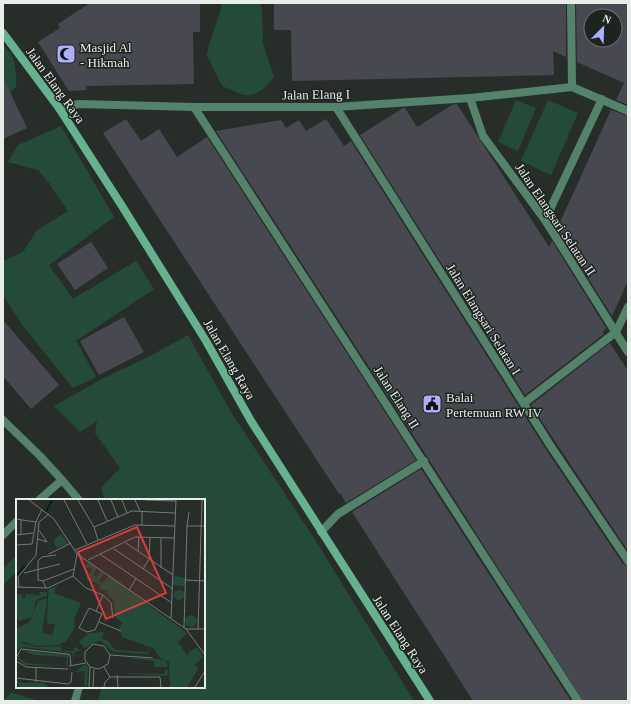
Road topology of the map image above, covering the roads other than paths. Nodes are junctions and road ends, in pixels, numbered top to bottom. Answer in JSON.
{"nodes":[{"id":1,"x":571,"y":3,"type":"edge"},
{"id":2,"x":3,"y":33,"type":"edge"},
{"id":3,"x":572,"y":87,"type":"junction"},
{"id":4,"x":470,"y":98,"type":"junction"},
{"id":5,"x":602,"y":99,"type":"junction"},
{"id":6,"x":194,"y":107,"type":"junction"},
{"id":7,"x":336,"y":107,"type":"junction"},
{"id":8,"x":60,"y":108,"type":"junction"},
{"id":9,"x":628,"y":111,"type":"edge"},
{"id":10,"x":545,"y":220,"type":"junction"},
{"id":11,"x":628,"y":307,"type":"edge"},
{"id":12,"x":616,"y":332,"type":"junction"},
{"id":13,"x":628,"y":352,"type":"edge"},
{"id":14,"x":524,"y":403,"type":"junction"},
{"id":15,"x":3,"y":420,"type":"edge"},
{"id":16,"x":424,"y":462,"type":"junction"},
{"id":17,"x":62,"y":480,"type":"junction"},
{"id":18,"x":40,"y":499,"type":"edge"},
{"id":19,"x":79,"y":499,"type":"edge"},
{"id":20,"x":16,"y":522,"type":"edge"},
{"id":21,"x":321,"y":532,"type":"junction"},
{"id":22,"x":3,"y":535,"type":"edge"},
{"id":23,"x":628,"y":561,"type":"edge"},
{"id":24,"x":79,"y":688,"type":"edge"},
{"id":25,"x":75,"y":701,"type":"edge"},
{"id":26,"x":430,"y":701,"type":"edge"},
{"id":27,"x":578,"y":701,"type":"edge"}],
"edges":[{"from":1,"to":3,"type":"street"},
{"from":2,"to":8,"type":"main road","name":"Jalan Elang Raya"},
{"from":3,"to":4,"type":"street","name":"Jalan Elang I"},
{"from":3,"to":5,"type":"street"},
{"from":4,"to":7,"type":"street","name":"Jalan Elang I"},
{"from":4,"to":10,"type":"street","name":"Jalan Elangsari Selatan II"},
{"from":5,"to":9,"type":"street"},
{"from":5,"to":10,"type":"street"},
{"from":6,"to":7,"type":"street","name":"Jalan Elang I"},
{"from":6,"to":8,"type":"street","name":"Jalan Elang I"},
{"from":6,"to":16,"type":"street","name":"Jalan Elang II"},
{"from":7,"to":14,"type":"street","name":"Jalan Elangsari Selatan I"},
{"from":8,"to":21,"type":"main road","name":"Jalan Elang Raya"},
{"from":10,"to":12,"type":"street","name":"Jalan Elangsari Selatan II"},
{"from":11,"to":12,"type":"street"},
{"from":12,"to":13,"type":"street","name":"Jalan Elangsari Selatan II"},
{"from":12,"to":14,"type":"street"},
{"from":14,"to":23,"type":"street","name":"Jalan Elangsari Selatan I"},
{"from":15,"to":17,"type":"street"},
{"from":16,"to":21,"type":"street"},
{"from":16,"to":27,"type":"street","name":"Jalan Elang II"},
{"from":17,"to":18,"type":"street"},
{"from":17,"to":19,"type":"street"},
{"from":20,"to":22,"type":"street"},
{"from":21,"to":26,"type":"main road","name":"Jalan Elang Raya"},
{"from":24,"to":25,"type":"street"}]}
